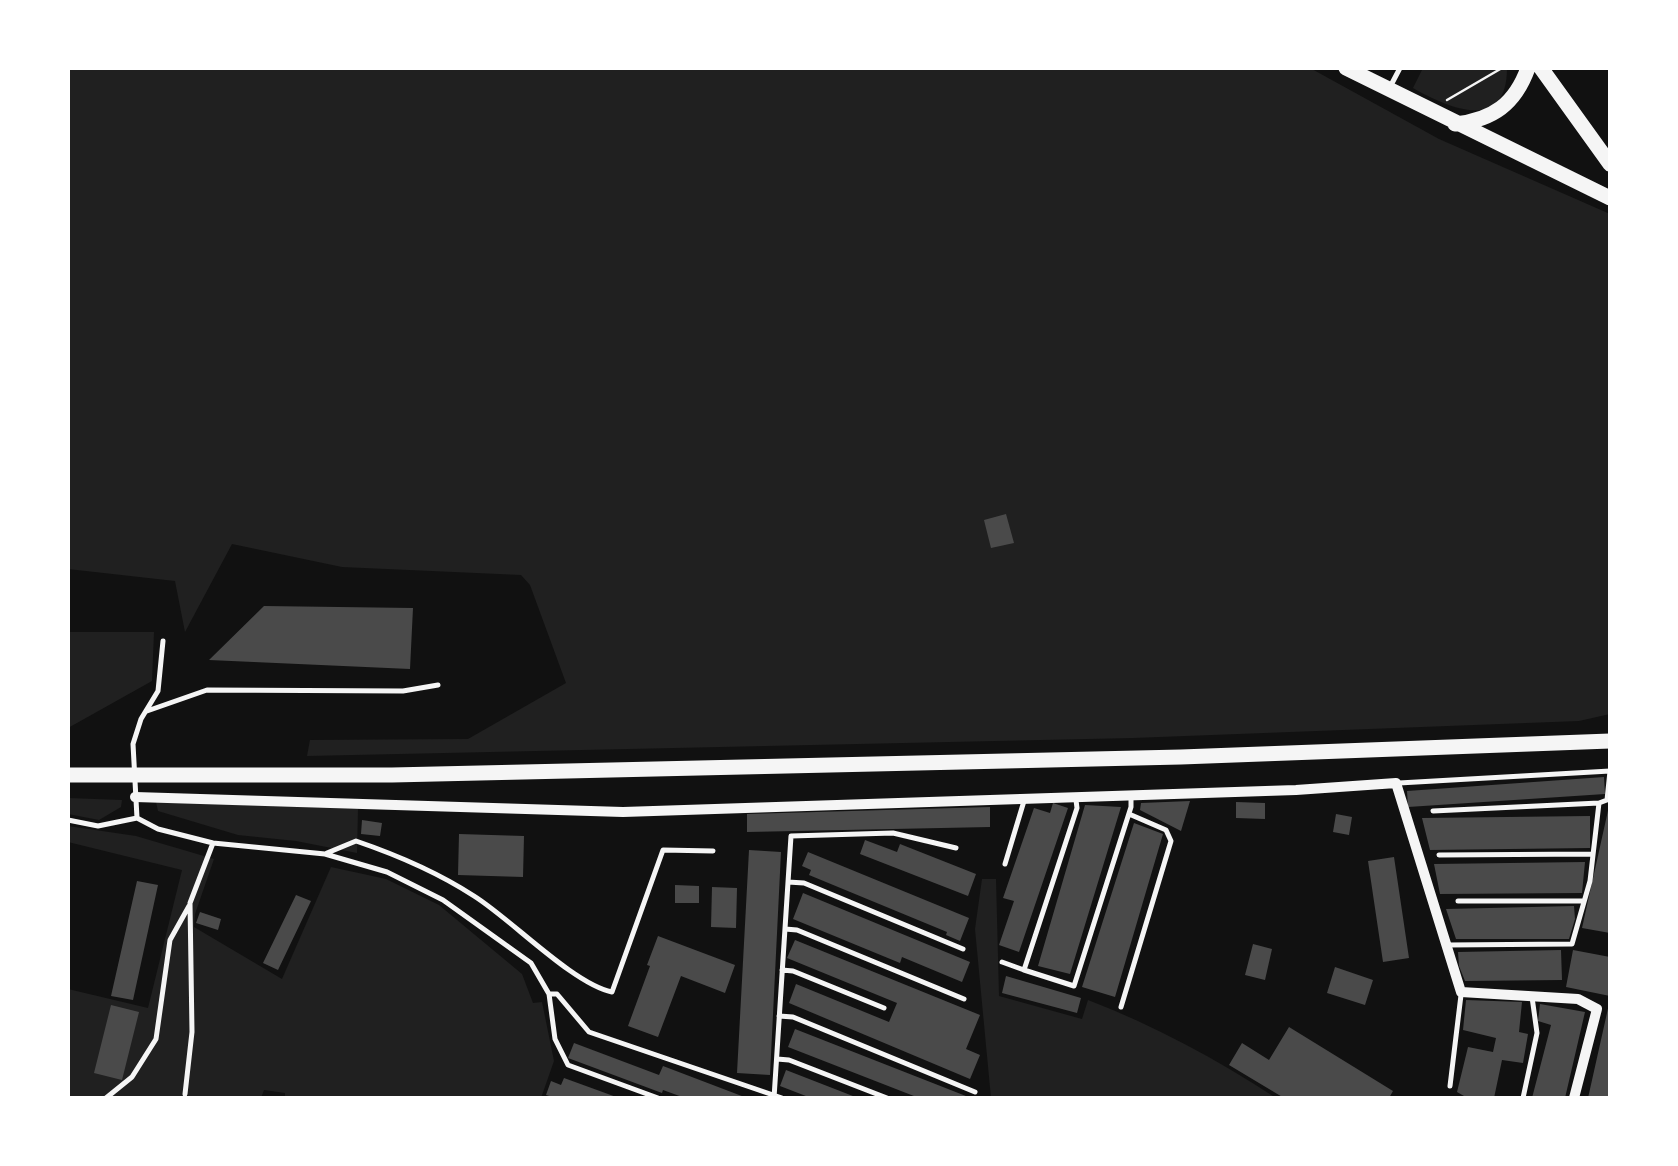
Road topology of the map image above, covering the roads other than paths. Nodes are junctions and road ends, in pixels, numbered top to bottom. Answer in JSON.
{"nodes":[{"id":1,"x":1346,"y":68,"type":"edge"},
{"id":2,"x":1400,"y":68,"type":"edge"},
{"id":3,"x":1528,"y":68,"type":"edge"},
{"id":4,"x":1541,"y":68,"type":"edge"},
{"id":5,"x":1390,"y":88,"type":"junction"},
{"id":6,"x":1455,"y":124,"type":"junction"},
{"id":7,"x":1610,"y":164,"type":"edge"},
{"id":8,"x":1610,"y":198,"type":"edge"},
{"id":9,"x":163,"y":641,"type":"dead end"},
{"id":10,"x":438,"y":685,"type":"dead end"},
{"id":11,"x":147,"y":711,"type":"junction"},
{"id":12,"x":1610,"y":741,"type":"edge"},
{"id":13,"x":68,"y":775,"type":"edge"},
{"id":14,"x":134,"y":775,"type":"junction"},
{"id":15,"x":1396,"y":783,"type":"junction"},
{"id":16,"x":1131,"y":795,"type":"junction"},
{"id":17,"x":135,"y":797,"type":"junction"},
{"id":18,"x":1076,"y":797,"type":"junction"},
{"id":19,"x":1023,"y":798,"type":"junction"},
{"id":20,"x":1599,"y":802,"type":"junction"},
{"id":21,"x":1433,"y":811,"type":"dead end"},
{"id":22,"x":1129,"y":814,"type":"junction"},
{"id":23,"x":136,"y":818,"type":"junction"},
{"id":24,"x":68,"y":820,"type":"edge"},
{"id":25,"x":213,"y":843,"type":"junction"},
{"id":26,"x":956,"y":848,"type":"dead end"},
{"id":27,"x":713,"y":851,"type":"dead end"},
{"id":28,"x":325,"y":854,"type":"junction"},
{"id":29,"x":1593,"y":854,"type":"junction"},
{"id":30,"x":1439,"y":855,"type":"dead end"},
{"id":31,"x":1005,"y":864,"type":"dead end"},
{"id":32,"x":788,"y":882,"type":"junction"},
{"id":33,"x":1458,"y":901,"type":"dead end"},
{"id":34,"x":1584,"y":902,"type":"junction"},
{"id":35,"x":190,"y":904,"type":"junction"},
{"id":36,"x":785,"y":929,"type":"junction"},
{"id":37,"x":1446,"y":946,"type":"junction"},
{"id":38,"x":963,"y":949,"type":"dead end"},
{"id":39,"x":1002,"y":962,"type":"dead end"},
{"id":40,"x":782,"y":970,"type":"junction"},
{"id":41,"x":1024,"y":970,"type":"junction"},
{"id":42,"x":1461,"y":992,"type":"junction"},
{"id":43,"x":549,"y":994,"type":"junction"},
{"id":44,"x":1532,"y":994,"type":"junction"},
{"id":45,"x":964,"y":999,"type":"dead end"},
{"id":46,"x":1121,"y":1007,"type":"dead end"},
{"id":47,"x":884,"y":1008,"type":"dead end"},
{"id":48,"x":779,"y":1016,"type":"junction"},
{"id":49,"x":777,"y":1059,"type":"junction"},
{"id":50,"x":1450,"y":1086,"type":"dead end"},
{"id":51,"x":976,"y":1092,"type":"dead end"},
{"id":52,"x":185,"y":1094,"type":"dead end"},
{"id":53,"x":774,"y":1097,"type":"edge"},
{"id":54,"x":106,"y":1098,"type":"edge"},
{"id":55,"x":658,"y":1098,"type":"edge"},
{"id":56,"x":782,"y":1098,"type":"edge"},
{"id":57,"x":886,"y":1098,"type":"edge"},
{"id":58,"x":1523,"y":1098,"type":"edge"},
{"id":59,"x":1574,"y":1098,"type":"edge"}],
"edges":[{"from":1,"to":5,"type":"main road"},
{"from":2,"to":5,"type":"lane"},
{"from":3,"to":6,"type":"main road"},
{"from":4,"to":7,"type":"main road"},
{"from":5,"to":6,"type":"main road"},
{"from":6,"to":8,"type":"main road"},
{"from":9,"to":11,"type":"lane"},
{"from":10,"to":11,"type":"lane"},
{"from":11,"to":14,"type":"lane"},
{"from":12,"to":14,"type":"main road"},
{"from":13,"to":14,"type":"main road"},
{"from":14,"to":17,"type":"lane"},
{"from":15,"to":16,"type":"street"},
{"from":15,"to":20,"type":"lane"},
{"from":15,"to":37,"type":"street"},
{"from":16,"to":18,"type":"street"},
{"from":16,"to":22,"type":"lane"},
{"from":17,"to":19,"type":"street"},
{"from":17,"to":23,"type":"lane"},
{"from":18,"to":19,"type":"street"},
{"from":18,"to":41,"type":"lane"},
{"from":19,"to":31,"type":"lane"},
{"from":20,"to":21,"type":"lane"},
{"from":20,"to":29,"type":"lane"},
{"from":22,"to":41,"type":"lane"},
{"from":22,"to":46,"type":"lane"},
{"from":23,"to":24,"type":"lane"},
{"from":23,"to":25,"type":"lane"},
{"from":25,"to":28,"type":"lane"},
{"from":25,"to":35,"type":"lane"},
{"from":26,"to":32,"type":"lane"},
{"from":27,"to":28,"type":"lane"},
{"from":28,"to":43,"type":"lane"},
{"from":29,"to":30,"type":"lane"},
{"from":29,"to":34,"type":"lane"},
{"from":32,"to":36,"type":"lane"},
{"from":32,"to":38,"type":"lane"},
{"from":33,"to":34,"type":"lane"},
{"from":34,"to":37,"type":"lane"},
{"from":35,"to":52,"type":"lane"},
{"from":35,"to":54,"type":"lane"},
{"from":36,"to":40,"type":"lane"},
{"from":36,"to":45,"type":"lane"},
{"from":37,"to":42,"type":"street"},
{"from":39,"to":41,"type":"lane"},
{"from":40,"to":47,"type":"lane"},
{"from":40,"to":48,"type":"lane"},
{"from":42,"to":44,"type":"street"},
{"from":42,"to":50,"type":"lane"},
{"from":43,"to":53,"type":"lane"},
{"from":43,"to":55,"type":"lane"},
{"from":44,"to":58,"type":"lane"},
{"from":44,"to":59,"type":"street"},
{"from":48,"to":49,"type":"lane"},
{"from":48,"to":51,"type":"lane"},
{"from":49,"to":53,"type":"lane"},
{"from":49,"to":57,"type":"lane"},
{"from":53,"to":56,"type":"lane"}]}
